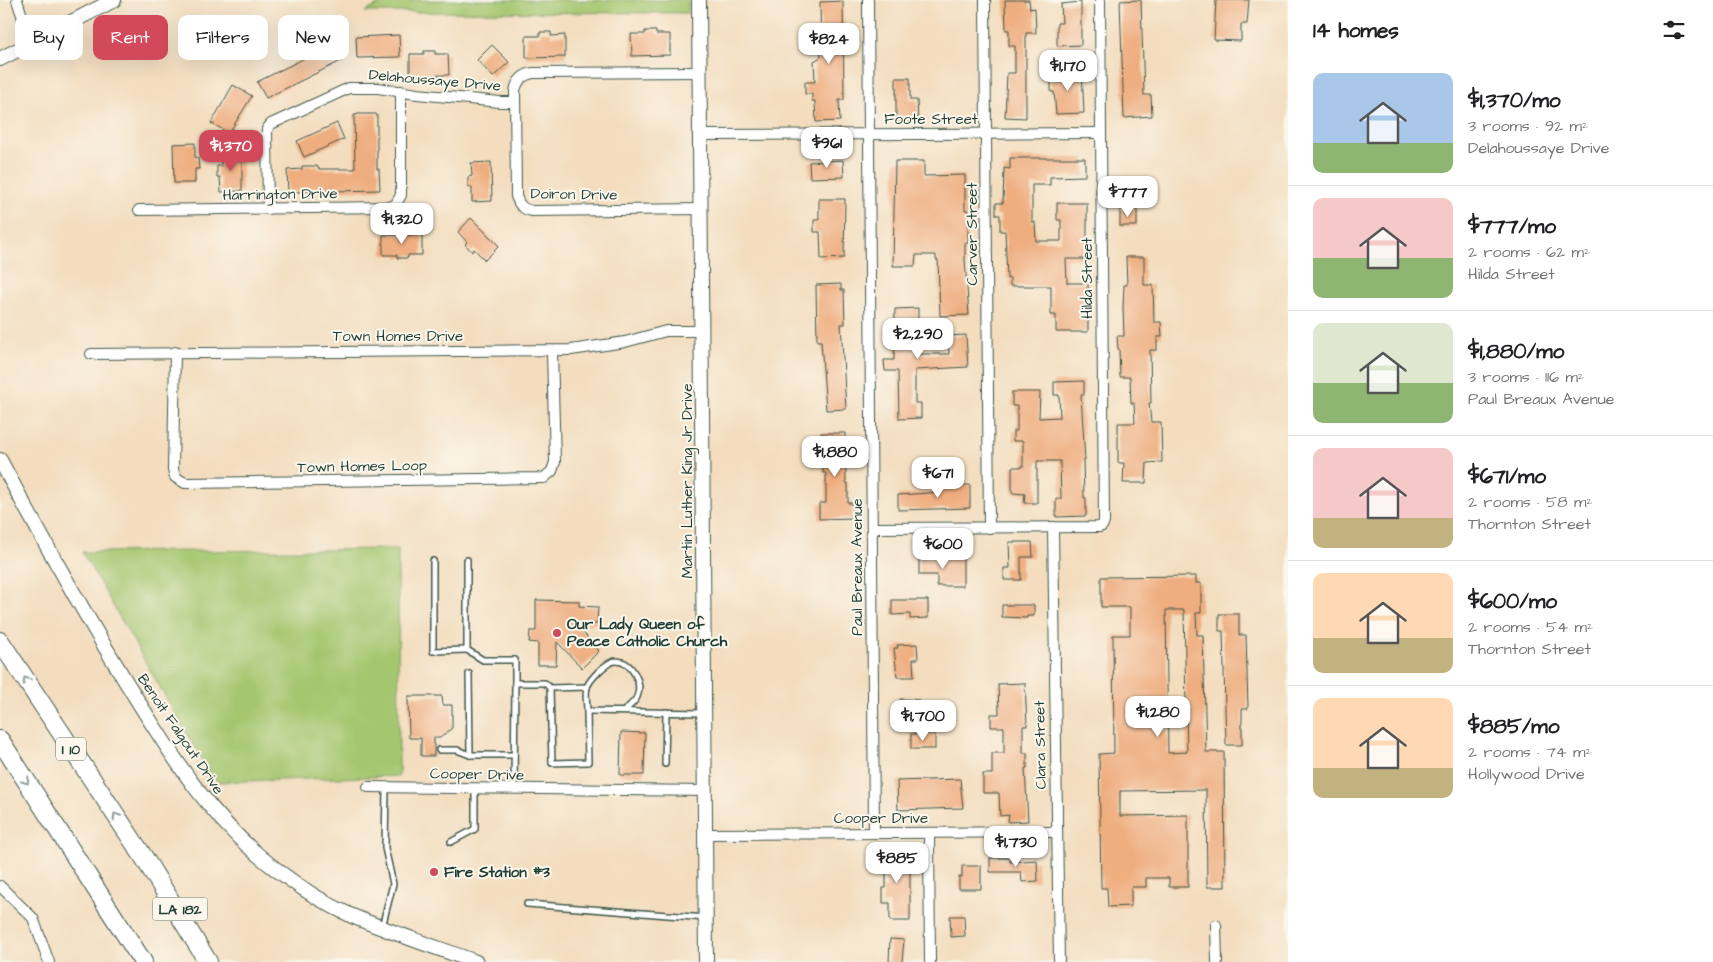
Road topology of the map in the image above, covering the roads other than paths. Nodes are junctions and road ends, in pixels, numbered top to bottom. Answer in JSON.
{"nodes":[{"id":1,"x":17,"y":0,"type":"edge"},
{"id":2,"x":114,"y":0,"type":"edge"},
{"id":3,"x":699,"y":0,"type":"edge"},
{"id":4,"x":868,"y":0,"type":"edge"},
{"id":5,"x":985,"y":0,"type":"edge"},
{"id":6,"x":1100,"y":0,"type":"edge"},
{"id":7,"x":22,"y":15,"type":"edge"},
{"id":8,"x":83,"y":17,"type":"edge"},
{"id":9,"x":15,"y":52,"type":"edge"},
{"id":10,"x":0,"y":60,"type":"edge"},
{"id":11,"x":700,"y":72,"type":"junction"},
{"id":12,"x":401,"y":91,"type":"junction"},
{"id":13,"x":516,"y":102,"type":"junction"},
{"id":14,"x":1101,"y":133,"type":"junction"},
{"id":15,"x":868,"y":134,"type":"junction"},
{"id":16,"x":986,"y":134,"type":"junction"},
{"id":17,"x":701,"y":135,"type":"junction"},
{"id":18,"x":268,"y":209,"type":"junction"},
{"id":19,"x":702,"y":209,"type":"junction"},
{"id":20,"x":139,"y":210,"type":"dead end"},
{"id":21,"x":703,"y":330,"type":"junction"},
{"id":22,"x":552,"y":351,"type":"junction"},
{"id":23,"x":175,"y":352,"type":"junction"},
{"id":24,"x":92,"y":354,"type":"dead end"},
{"id":25,"x":0,"y":460,"type":"edge"},
{"id":26,"x":872,"y":528,"type":"junction"},
{"id":27,"x":989,"y":528,"type":"junction"},
{"id":28,"x":1053,"y":528,"type":"junction"},
{"id":29,"x":467,"y":560,"type":"dead end"},
{"id":30,"x":433,"y":561,"type":"dead end"},
{"id":31,"x":0,"y":641,"type":"edge"},
{"id":32,"x":468,"y":650,"type":"junction"},
{"id":33,"x":469,"y":674,"type":"dead end"},
{"id":34,"x":515,"y":683,"type":"junction"},
{"id":35,"x":587,"y":687,"type":"junction"},
{"id":36,"x":550,"y":688,"type":"junction"},
{"id":37,"x":587,"y":711,"type":"junction"},
{"id":38,"x":624,"y":711,"type":"junction"},
{"id":39,"x":666,"y":712,"type":"junction"},
{"id":40,"x":705,"y":713,"type":"junction"},
{"id":41,"x":0,"y":740,"type":"edge"},
{"id":42,"x":439,"y":750,"type":"dead end"},
{"id":43,"x":470,"y":755,"type":"junction"},
{"id":44,"x":514,"y":755,"type":"junction"},
{"id":45,"x":666,"y":764,"type":"dead end"},
{"id":46,"x":368,"y":788,"type":"dead end"},
{"id":47,"x":386,"y":788,"type":"junction"},
{"id":48,"x":475,"y":789,"type":"junction"},
{"id":49,"x":514,"y":789,"type":"junction"},
{"id":50,"x":706,"y":790,"type":"junction"},
{"id":51,"x":1056,"y":832,"type":"junction"},
{"id":52,"x":874,"y":833,"type":"junction"},
{"id":53,"x":929,"y":833,"type":"junction"},
{"id":54,"x":706,"y":834,"type":"junction"},
{"id":55,"x":451,"y":842,"type":"dead end"},
{"id":56,"x":142,"y":856,"type":"junction"},
{"id":57,"x":88,"y":877,"type":"junction"},
{"id":58,"x":0,"y":886,"type":"edge"},
{"id":59,"x":527,"y":904,"type":"dead end"},
{"id":60,"x":706,"y":918,"type":"junction"},
{"id":61,"x":1216,"y":925,"type":"dead end"},
{"id":62,"x":382,"y":927,"type":"junction"},
{"id":63,"x":49,"y":962,"type":"edge"},
{"id":64,"x":133,"y":962,"type":"edge"},
{"id":65,"x":143,"y":962,"type":"edge"},
{"id":66,"x":208,"y":962,"type":"edge"},
{"id":67,"x":218,"y":962,"type":"edge"},
{"id":68,"x":476,"y":962,"type":"edge"},
{"id":69,"x":706,"y":962,"type":"edge"},
{"id":70,"x":930,"y":962,"type":"edge"},
{"id":71,"x":1059,"y":962,"type":"edge"},
{"id":72,"x":1217,"y":962,"type":"edge"}],
"edges":[{"from":1,"to":7,"type":"street"},
{"from":2,"to":8,"type":"street"},
{"from":3,"to":11,"type":"street","name":"Martin Luther King Jr Drive"},
{"from":4,"to":15,"type":"street","name":"Paul Breaux Avenue"},
{"from":5,"to":16,"type":"street","name":"Carver Street"},
{"from":6,"to":14,"type":"street","name":"Hilda Street"},
{"from":9,"to":10,"type":"street"},
{"from":11,"to":13,"type":"street","name":"Delahoussaye Drive"},
{"from":11,"to":17,"type":"street","name":"Martin Luther King Jr Drive"},
{"from":12,"to":13,"type":"street","name":"Delahoussaye Drive"},
{"from":12,"to":18,"type":"street","name":"Delahoussaye Drive"},
{"from":12,"to":18,"type":"street","name":"Harrington Drive"},
{"from":13,"to":19,"type":"street","name":"Doiron Drive"},
{"from":14,"to":16,"type":"street","name":"Foote Street"},
{"from":14,"to":28,"type":"street","name":"Hilda Street"},
{"from":15,"to":16,"type":"street","name":"Foote Street"},
{"from":15,"to":17,"type":"street","name":"Foote Street"},
{"from":15,"to":26,"type":"street","name":"Paul Breaux Avenue"},
{"from":16,"to":27,"type":"street","name":"Carver Street"},
{"from":17,"to":19,"type":"street","name":"Martin Luther King Jr Drive"},
{"from":18,"to":20,"type":"street","name":"Harrington Drive"},
{"from":19,"to":21,"type":"street","name":"Martin Luther King Jr Drive"},
{"from":21,"to":22,"type":"street","name":"Town Homes Drive"},
{"from":21,"to":40,"type":"street","name":"Martin Luther King Jr Drive"},
{"from":22,"to":23,"type":"street","name":"Town Homes Drive"},
{"from":22,"to":23,"type":"street","name":"Town Homes Loop"},
{"from":23,"to":24,"type":"street","name":"Town Homes Drive"},
{"from":25,"to":62,"type":"street","name":"Benoit Falgout Drive"},
{"from":26,"to":27,"type":"street"},
{"from":26,"to":52,"type":"street","name":"Paul Breaux Avenue"},
{"from":27,"to":28,"type":"street"},
{"from":28,"to":51,"type":"street","name":"Clara Street"},
{"from":29,"to":32,"type":"lane"},
{"from":30,"to":32,"type":"lane"},
{"from":56,"to":31,"type":"highway","number":"I 10","one_way":true},
{"from":32,"to":34,"type":"lane"},
{"from":33,"to":43,"type":"lane"},
{"from":34,"to":36,"type":"lane"},
{"from":34,"to":44,"type":"lane"},
{"from":35,"to":36,"type":"lane"},
{"from":35,"to":37,"type":"lane"},
{"from":35,"to":38,"type":"lane"},
{"from":36,"to":37,"type":"lane"},
{"from":37,"to":38,"type":"lane"},
{"from":38,"to":39,"type":"lane"},
{"from":39,"to":40,"type":"lane"},
{"from":39,"to":45,"type":"lane"},
{"from":40,"to":50,"type":"street","name":"Martin Luther King Jr Drive"},
{"from":41,"to":57,"type":"highway","one_way":true},
{"from":42,"to":43,"type":"lane"},
{"from":43,"to":44,"type":"lane"},
{"from":44,"to":49,"type":"lane"},
{"from":46,"to":47,"type":"street","name":"Cooper Drive"},
{"from":47,"to":48,"type":"street","name":"Cooper Drive"},
{"from":47,"to":62,"type":"lane"},
{"from":48,"to":49,"type":"street","name":"Cooper Drive"},
{"from":48,"to":55,"type":"lane"},
{"from":49,"to":50,"type":"street","name":"Cooper Drive"},
{"from":50,"to":54,"type":"street","name":"Martin Luther King Jr Drive"},
{"from":51,"to":53,"type":"street","name":"Cooper Drive"},
{"from":51,"to":71,"type":"street","name":"Clara Street"},
{"from":52,"to":53,"type":"street","name":"Cooper Drive"},
{"from":52,"to":54,"type":"street","name":"Cooper Drive"},
{"from":53,"to":70,"type":"street"},
{"from":54,"to":60,"type":"street","name":"Martin Luther King Jr Drive"},
{"from":56,"to":66,"type":"highway","number":"I 10"},
{"from":56,"to":67,"type":"highway","number":"LA 182"},
{"from":57,"to":64,"type":"highway"},
{"from":57,"to":65,"type":"highway"},
{"from":58,"to":63,"type":"street"},
{"from":59,"to":60,"type":"lane"},
{"from":60,"to":69,"type":"street","name":"Martin Luther King Jr Drive"},
{"from":61,"to":72,"type":"street"},
{"from":62,"to":68,"type":"street","name":"Benoit Falgout Drive"}]}
